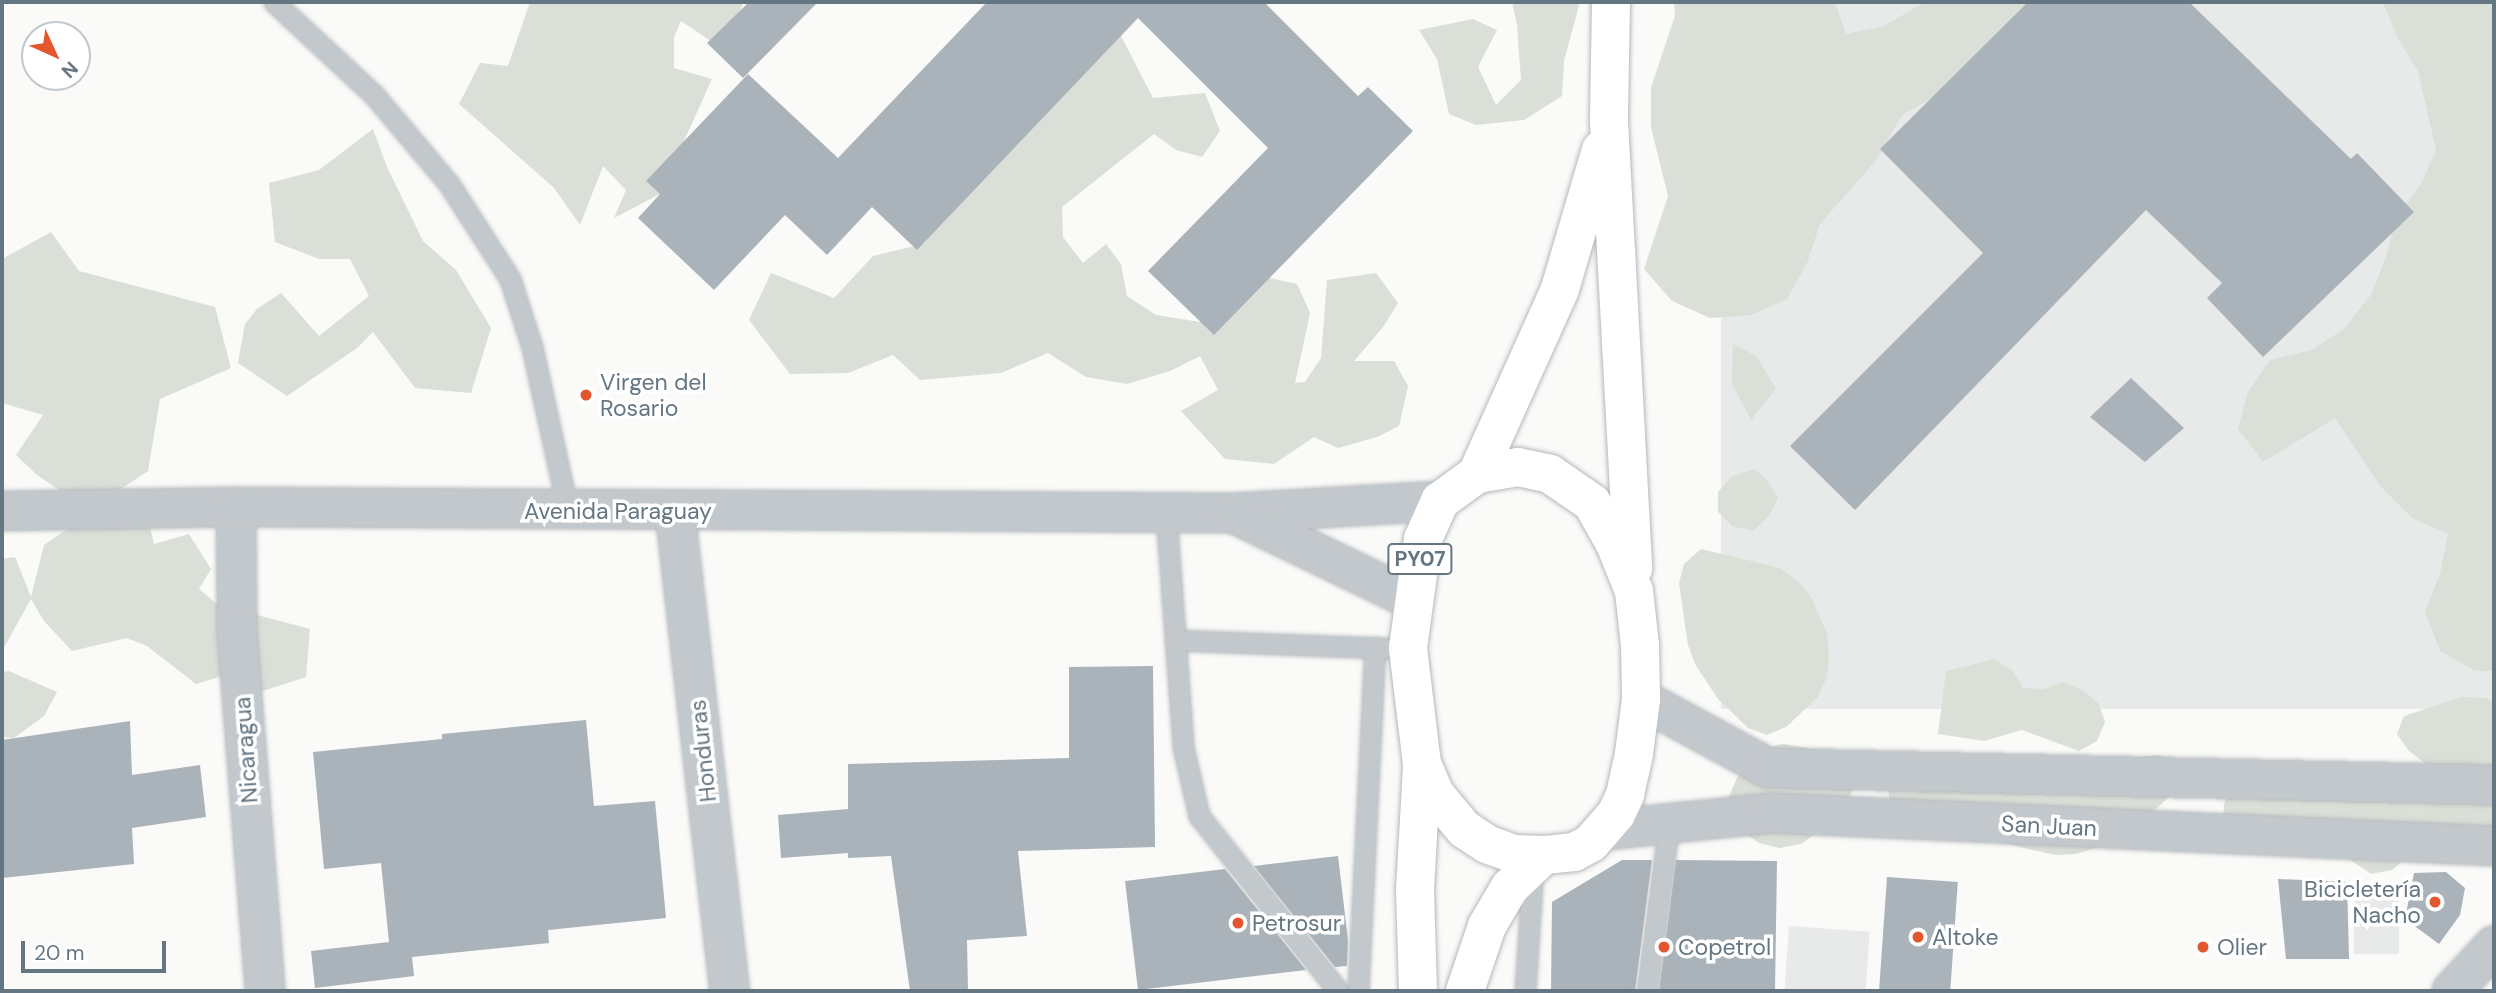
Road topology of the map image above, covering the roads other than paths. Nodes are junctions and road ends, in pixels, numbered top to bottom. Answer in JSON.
{"nodes":[{"id":1,"x":274,"y":2,"type":"edge"},
{"id":2,"x":1611,"y":2,"type":"edge"},
{"id":3,"x":1609,"y":121,"type":"junction"},
{"id":4,"x":1478,"y":474,"type":"junction"},
{"id":5,"x":1440,"y":501,"type":"junction"},
{"id":6,"x":236,"y":507,"type":"junction"},
{"id":7,"x":2,"y":511,"type":"edge"},
{"id":8,"x":568,"y":511,"type":"junction"},
{"id":9,"x":675,"y":511,"type":"junction"},
{"id":10,"x":1167,"y":513,"type":"junction"},
{"id":11,"x":1233,"y":513,"type":"junction"},
{"id":12,"x":1634,"y":591,"type":"junction"},
{"id":13,"x":1413,"y":600,"type":"junction"},
{"id":14,"x":1175,"y":640,"type":"junction"},
{"id":15,"x":1392,"y":648,"type":"junction"},
{"id":16,"x":1641,"y":699,"type":"junction"},
{"id":17,"x":1422,"y":764,"type":"junction"},
{"id":18,"x":2494,"y":785,"type":"edge"},
{"id":19,"x":1669,"y":823,"type":"junction"},
{"id":20,"x":1605,"y":830,"type":"junction"},
{"id":21,"x":2494,"y":846,"type":"edge"},
{"id":22,"x":1538,"y":861,"type":"junction"},
{"id":23,"x":2494,"y":946,"type":"edge"},
{"id":24,"x":265,"y":991,"type":"edge"},
{"id":25,"x":730,"y":991,"type":"edge"},
{"id":26,"x":1338,"y":991,"type":"edge"},
{"id":27,"x":1358,"y":991,"type":"edge"},
{"id":28,"x":1418,"y":991,"type":"edge"},
{"id":29,"x":1465,"y":991,"type":"edge"},
{"id":30,"x":1525,"y":991,"type":"edge"},
{"id":31,"x":1647,"y":991,"type":"edge"},
{"id":32,"x":2452,"y":991,"type":"edge"}],
"edges":[{"from":1,"to":8,"type":"lane"},
{"from":2,"to":3,"type":"highway","number":"PY07"},
{"from":3,"to":4,"type":"highway","number":"PY07"},
{"from":3,"to":12,"type":"highway","number":"PY07"},
{"from":4,"to":5,"type":"highway","number":"PY07"},
{"from":4,"to":12,"type":"highway","number":"PY07"},
{"from":5,"to":11,"type":"street","name":"Avenida Paraguay"},
{"from":5,"to":13,"type":"highway","number":"PY07"},
{"from":6,"to":7,"type":"street","name":"Avenida Paraguay"},
{"from":6,"to":8,"type":"street","name":"Avenida Paraguay"},
{"from":6,"to":24,"type":"street","name":"Nicaragua"},
{"from":8,"to":9,"type":"street","name":"Avenida Paraguay"},
{"from":9,"to":10,"type":"street","name":"Avenida Paraguay"},
{"from":9,"to":25,"type":"street","name":"Honduras"},
{"from":10,"to":11,"type":"street","name":"Avenida Paraguay"},
{"from":10,"to":14,"type":"lane"},
{"from":11,"to":13,"type":"street"},
{"from":12,"to":16,"type":"highway","number":"PY07"},
{"from":13,"to":15,"type":"highway","number":"PY07"},
{"from":14,"to":15,"type":"lane"},
{"from":14,"to":26,"type":"lane"},
{"from":15,"to":17,"type":"highway","number":"PY07"},
{"from":15,"to":27,"type":"lane"},
{"from":16,"to":18,"type":"street"},
{"from":16,"to":20,"type":"highway","number":"PY07"},
{"from":17,"to":22,"type":"highway","number":"PY07"},
{"from":17,"to":28,"type":"highway","number":"PY07"},
{"from":19,"to":20,"type":"street","name":"San Juan"},
{"from":19,"to":21,"type":"street","name":"San Juan"},
{"from":19,"to":31,"type":"lane"},
{"from":20,"to":22,"type":"highway","number":"PY07"},
{"from":22,"to":29,"type":"highway"},
{"from":22,"to":30,"type":"lane"},
{"from":23,"to":32,"type":"street"}]}
